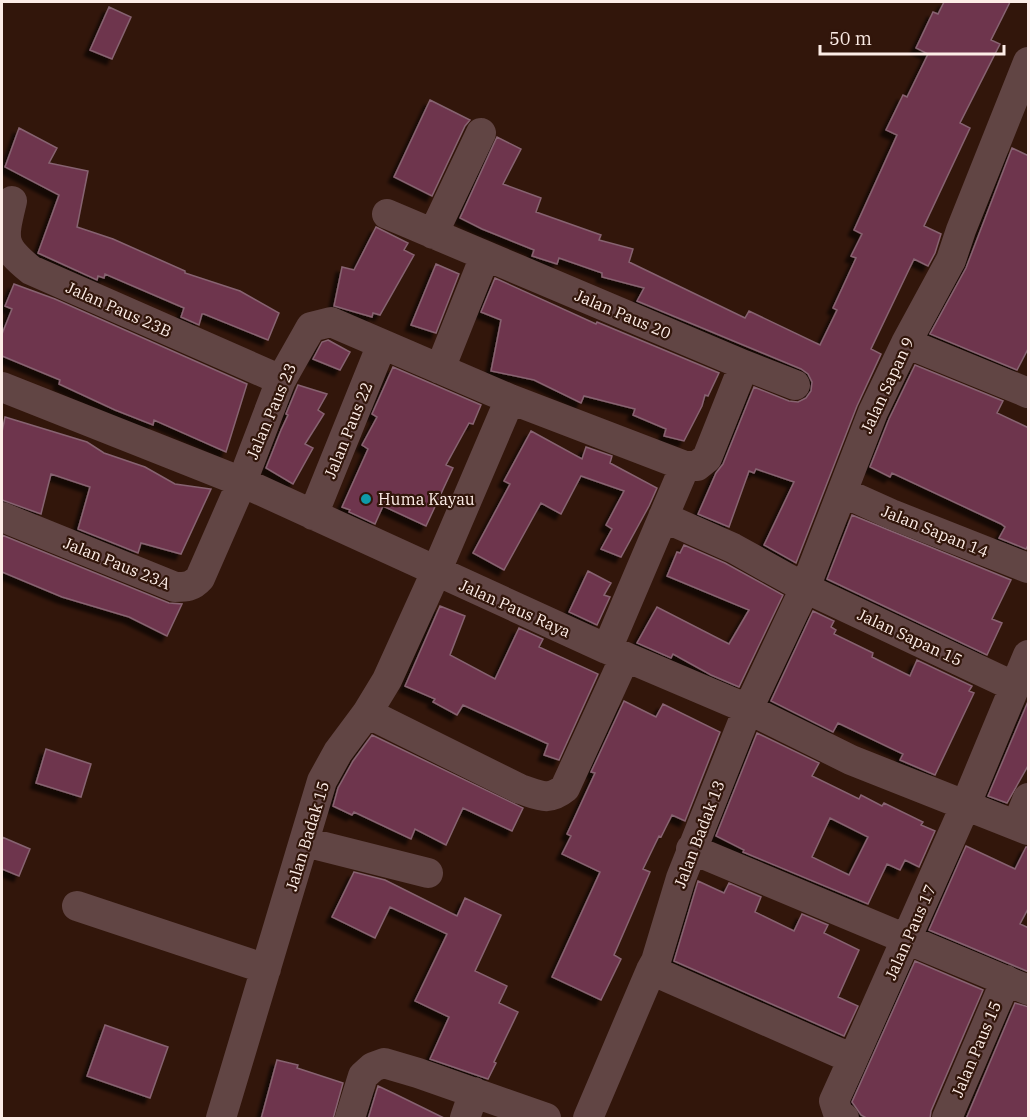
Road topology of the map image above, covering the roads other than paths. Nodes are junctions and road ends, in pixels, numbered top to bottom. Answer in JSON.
{"nodes":[{"id":1,"x":1029,"y":62,"type":"edge"},
{"id":2,"x":1022,"y":98,"type":"edge"},
{"id":3,"x":481,"y":133,"type":"dead end"},
{"id":4,"x":12,"y":201,"type":"dead end"},
{"id":5,"x":387,"y":214,"type":"dead end"},
{"id":6,"x":433,"y":234,"type":"junction"},
{"id":7,"x":485,"y":256,"type":"junction"},
{"id":8,"x":906,"y":343,"type":"junction"},
{"id":9,"x":382,"y":344,"type":"junction"},
{"id":10,"x":744,"y":365,"type":"junction"},
{"id":11,"x":440,"y":369,"type":"junction"},
{"id":12,"x":281,"y":380,"type":"junction"},
{"id":13,"x":795,"y":385,"type":"dead end"},
{"id":14,"x":2,"y":387,"type":"edge"},
{"id":15,"x":1029,"y":393,"type":"edge"},
{"id":16,"x":510,"y":399,"type":"junction"},
{"id":17,"x":685,"y":466,"type":"junction"},
{"id":18,"x":242,"y":482,"type":"junction"},
{"id":19,"x":842,"y":492,"type":"junction"},
{"id":20,"x":313,"y":515,"type":"junction"},
{"id":21,"x":2,"y":517,"type":"edge"},
{"id":22,"x":663,"y":518,"type":"junction"},
{"id":23,"x":1029,"y":568,"type":"edge"},
{"id":24,"x":436,"y":572,"type":"junction"},
{"id":25,"x":805,"y":588,"type":"junction"},
{"id":26,"x":616,"y":653,"type":"junction"},
{"id":27,"x":1029,"y":655,"type":"edge"},
{"id":28,"x":1015,"y":687,"type":"junction"},
{"id":29,"x":748,"y":709,"type":"junction"},
{"id":30,"x":367,"y":713,"type":"junction"},
{"id":31,"x":1029,"y":798,"type":"edge"},
{"id":32,"x":966,"y":804,"type":"junction"},
{"id":33,"x":1023,"y":827,"type":"edge"},
{"id":34,"x":305,"y":842,"type":"junction"},
{"id":35,"x":691,"y":849,"type":"junction"},
{"id":36,"x":428,"y":873,"type":"dead end"},
{"id":37,"x":77,"y":906,"type":"dead end"},
{"id":38,"x":907,"y":939,"type":"junction"},
{"id":39,"x":653,"y":965,"type":"junction"},
{"id":40,"x":266,"y":969,"type":"junction"},
{"id":41,"x":1017,"y":985,"type":"edge"},
{"id":42,"x":853,"y":1059,"type":"junction"},
{"id":43,"x":469,"y":1105,"type":"edge"},
{"id":44,"x":221,"y":1119,"type":"edge"},
{"id":45,"x":350,"y":1119,"type":"edge"},
{"id":46,"x":546,"y":1119,"type":"edge"},
{"id":47,"x":588,"y":1119,"type":"edge"},
{"id":48,"x":844,"y":1119,"type":"edge"},
{"id":49,"x":947,"y":1119,"type":"edge"}],
"edges":[{"from":1,"to":2,"type":"street","name":"Jalan Sapan 9"},
{"from":2,"to":8,"type":"street","name":"Jalan Sapan 9"},
{"from":3,"to":6,"type":"street"},
{"from":4,"to":12,"type":"street","name":"Jalan Paus 23B"},
{"from":5,"to":6,"type":"street","name":"Jalan Paus 20"},
{"from":6,"to":7,"type":"street","name":"Jalan Paus 20"},
{"from":7,"to":10,"type":"street","name":"Jalan Paus 20"},
{"from":7,"to":11,"type":"street"},
{"from":8,"to":15,"type":"street"},
{"from":8,"to":19,"type":"street","name":"Jalan Sapan 9"},
{"from":9,"to":11,"type":"street"},
{"from":9,"to":12,"type":"street","name":"Jalan Paus 23"},
{"from":9,"to":20,"type":"street","name":"Jalan Paus 22"},
{"from":10,"to":13,"type":"street","name":"Jalan Paus 20"},
{"from":10,"to":17,"type":"street"},
{"from":11,"to":16,"type":"street"},
{"from":12,"to":18,"type":"street","name":"Jalan Paus 23"},
{"from":14,"to":18,"type":"street","name":"Jalan Paus Raya"},
{"from":16,"to":17,"type":"street"},
{"from":16,"to":24,"type":"street","name":"Jalan Badak 15"},
{"from":17,"to":22,"type":"street"},
{"from":18,"to":20,"type":"street","name":"Jalan Paus Raya"},
{"from":18,"to":21,"type":"street","name":"Jalan Paus 23A"},
{"from":19,"to":23,"type":"street","name":"Jalan Sapan 14"},
{"from":19,"to":25,"type":"street","name":"Jalan Sapan 9"},
{"from":20,"to":24,"type":"street","name":"Jalan Paus Raya"},
{"from":22,"to":25,"type":"street","name":"Jalan Sapan 15"},
{"from":22,"to":26,"type":"street"},
{"from":24,"to":26,"type":"street","name":"Jalan Paus Raya"},
{"from":24,"to":30,"type":"street","name":"Jalan Badak 15"},
{"from":25,"to":28,"type":"street","name":"Jalan Sapan 15"},
{"from":25,"to":29,"type":"street","name":"Jalan Sapan 9"},
{"from":26,"to":29,"type":"street","name":"Jalan Paus Raya"},
{"from":26,"to":30,"type":"street"},
{"from":27,"to":28,"type":"street","name":"Jalan Paus 17"},
{"from":28,"to":32,"type":"street","name":"Jalan Paus 17"},
{"from":29,"to":32,"type":"street","name":"Jalan Paus Raya"},
{"from":29,"to":35,"type":"street","name":"Jalan Badak 13"},
{"from":30,"to":34,"type":"street","name":"Jalan Badak 15"},
{"from":31,"to":33,"type":"street"},
{"from":32,"to":33,"type":"street","name":"Jalan Paus Raya"},
{"from":32,"to":38,"type":"street","name":"Jalan Paus 17"},
{"from":34,"to":36,"type":"street"},
{"from":34,"to":40,"type":"street","name":"Jalan Badak 15"},
{"from":35,"to":38,"type":"street"},
{"from":35,"to":39,"type":"street","name":"Jalan Badak 13"},
{"from":37,"to":40,"type":"street"},
{"from":38,"to":41,"type":"street"},
{"from":38,"to":42,"type":"street","name":"Jalan Paus 17"},
{"from":39,"to":42,"type":"street"},
{"from":39,"to":47,"type":"street","name":"Jalan Badak 13"},
{"from":40,"to":44,"type":"street","name":"Jalan Badak 15"},
{"from":41,"to":49,"type":"street","name":"Jalan Paus 15"},
{"from":42,"to":48,"type":"street","name":"Jalan Paus 17"},
{"from":43,"to":45,"type":"street"},
{"from":43,"to":46,"type":"street"}]}
